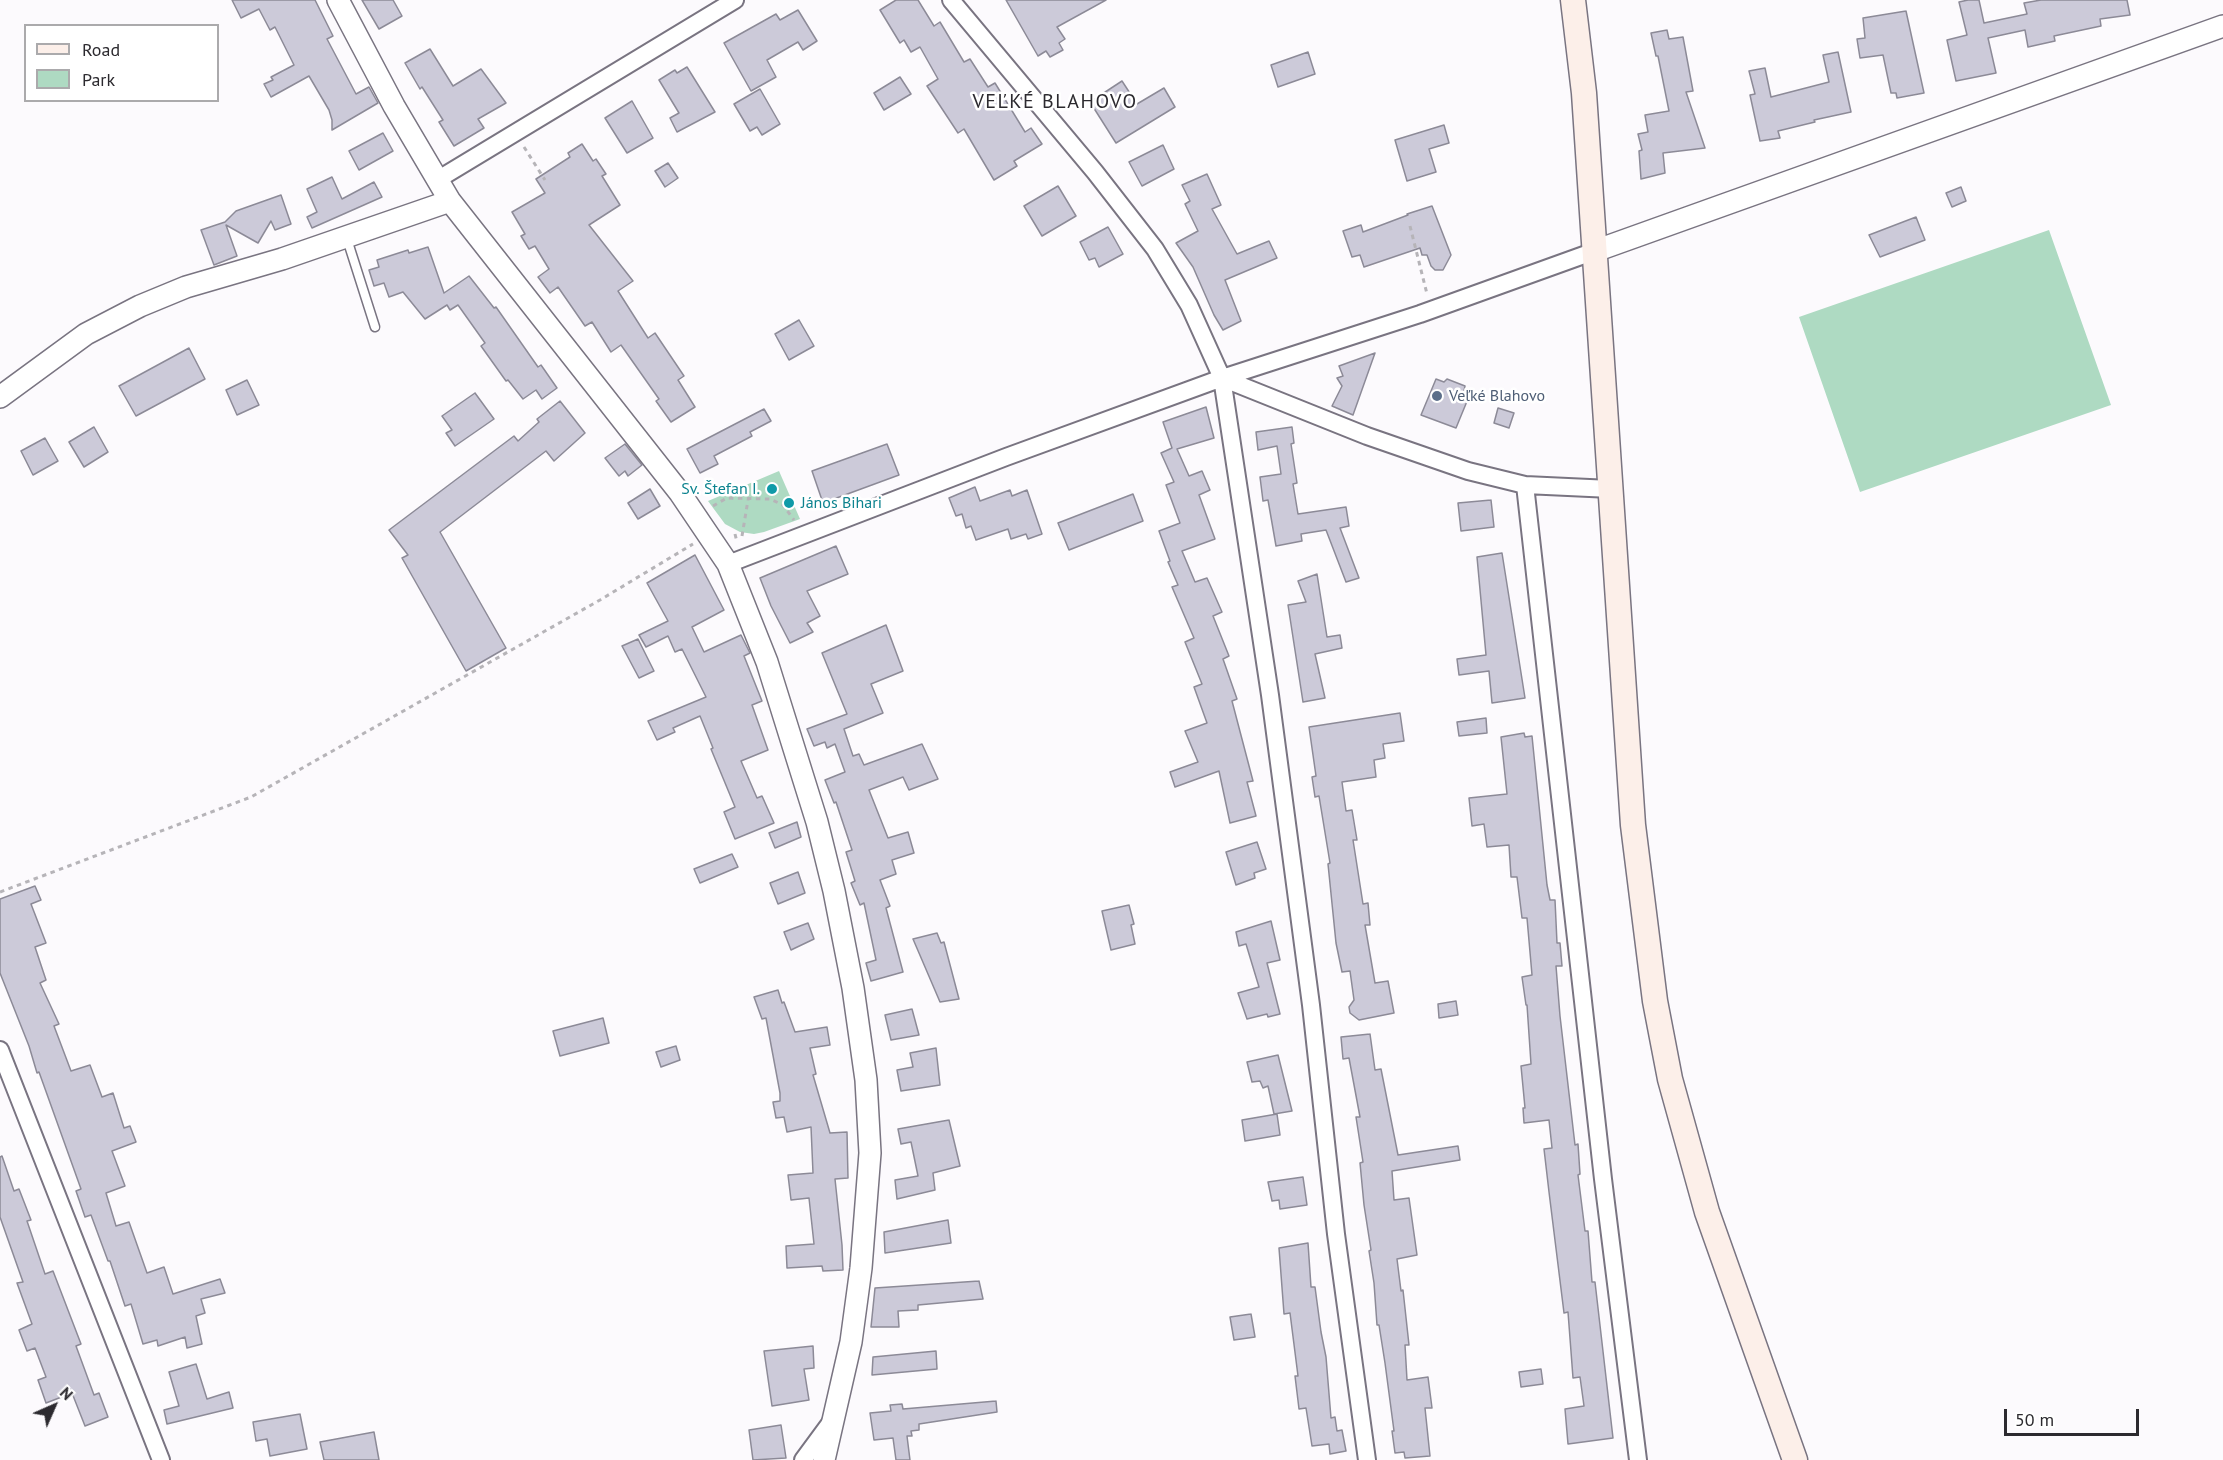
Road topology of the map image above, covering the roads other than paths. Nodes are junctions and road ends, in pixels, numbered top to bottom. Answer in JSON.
{"nodes":[{"id":1,"x":338,"y":0,"type":"edge"},
{"id":2,"x":735,"y":0,"type":"edge"},
{"id":3,"x":951,"y":0,"type":"edge"},
{"id":4,"x":1573,"y":0,"type":"edge"},
{"id":5,"x":2223,"y":26,"type":"edge"},
{"id":6,"x":437,"y":180,"type":"junction"},
{"id":7,"x":450,"y":201,"type":"junction"},
{"id":8,"x":346,"y":238,"type":"junction"},
{"id":9,"x":1595,"y":251,"type":"junction"},
{"id":10,"x":375,"y":327,"type":"dead end"},
{"id":11,"x":1222,"y":378,"type":"junction"},
{"id":12,"x":0,"y":397,"type":"edge"},
{"id":13,"x":1525,"y":485,"type":"junction"},
{"id":14,"x":1611,"y":489,"type":"junction"},
{"id":15,"x":728,"y":564,"type":"junction"},
{"id":16,"x":0,"y":1050,"type":"edge"},
{"id":17,"x":832,"y":1422,"type":"junction"},
{"id":18,"x":161,"y":1460,"type":"edge"},
{"id":19,"x":803,"y":1460,"type":"edge"},
{"id":20,"x":824,"y":1460,"type":"edge"},
{"id":21,"x":1367,"y":1460,"type":"edge"},
{"id":22,"x":1638,"y":1460,"type":"edge"},
{"id":23,"x":1795,"y":1460,"type":"edge"}],
"edges":[{"from":1,"to":6,"type":"street"},
{"from":2,"to":6,"type":"street"},
{"from":3,"to":11,"type":"street"},
{"from":4,"to":9,"type":"main road"},
{"from":5,"to":9,"type":"street"},
{"from":6,"to":7,"type":"street"},
{"from":7,"to":8,"type":"street"},
{"from":7,"to":15,"type":"street"},
{"from":8,"to":10,"type":"lane"},
{"from":8,"to":12,"type":"street"},
{"from":9,"to":11,"type":"street"},
{"from":9,"to":14,"type":"main road"},
{"from":11,"to":13,"type":"street"},
{"from":11,"to":15,"type":"street"},
{"from":11,"to":21,"type":"street"},
{"from":13,"to":14,"type":"street"},
{"from":13,"to":22,"type":"street"},
{"from":14,"to":23,"type":"main road"},
{"from":15,"to":17,"type":"street"},
{"from":16,"to":18,"type":"street"},
{"from":17,"to":19,"type":"street"},
{"from":17,"to":20,"type":"street"}]}
